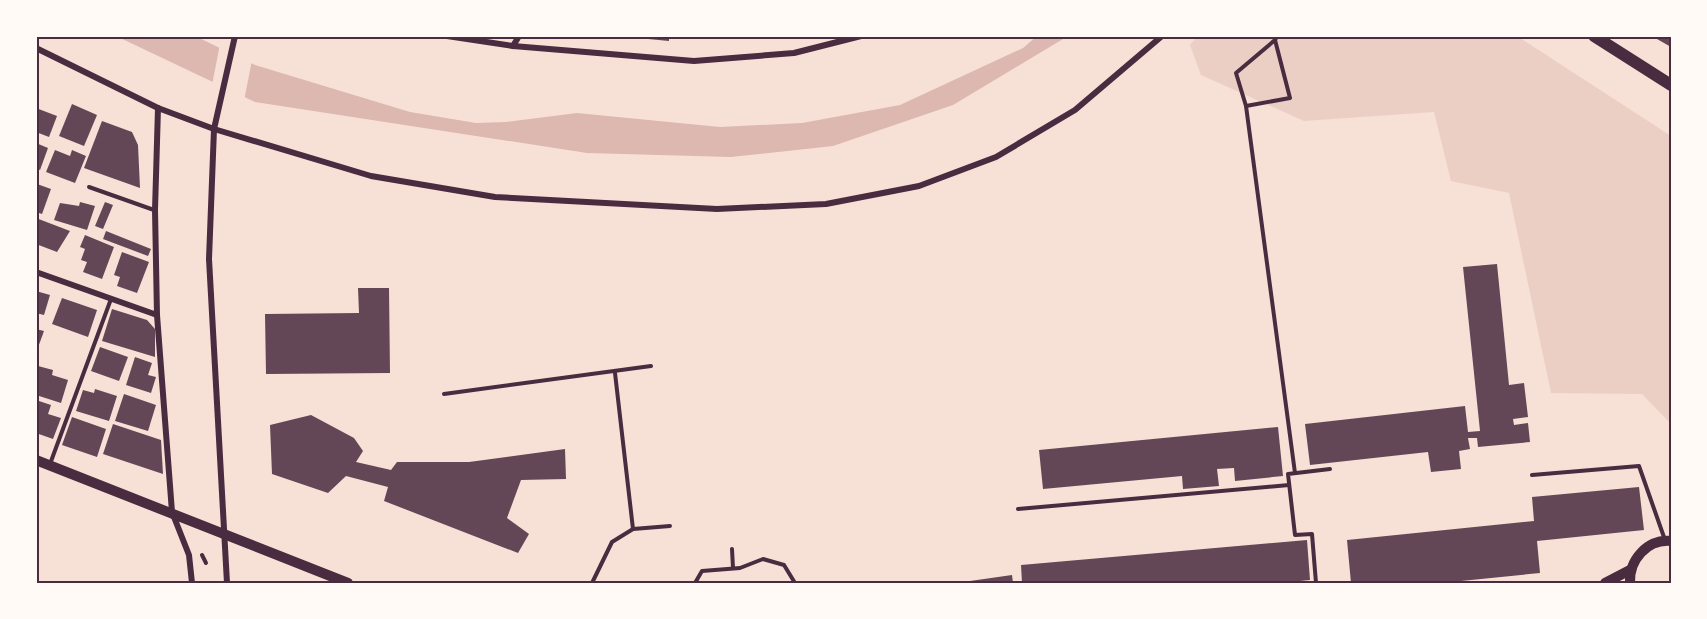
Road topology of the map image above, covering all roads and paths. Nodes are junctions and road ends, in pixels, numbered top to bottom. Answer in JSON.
{"nodes":[{"id":1,"x":235,"y":36,"type":"edge"},
{"id":2,"x":447,"y":36,"type":"edge"},
{"id":3,"x":519,"y":36,"type":"edge"},
{"id":4,"x":861,"y":36,"type":"edge"},
{"id":5,"x":1162,"y":36,"type":"edge"},
{"id":6,"x":1594,"y":36,"type":"edge"},
{"id":7,"x":1276,"y":38,"type":"edge"},
{"id":8,"x":513,"y":46,"type":"junction"},
{"id":9,"x":36,"y":48,"type":"edge"},
{"id":10,"x":1671,"y":85,"type":"edge"},
{"id":11,"x":1246,"y":106,"type":"junction"},
{"id":12,"x":158,"y":108,"type":"junction"},
{"id":13,"x":214,"y":129,"type":"junction"},
{"id":14,"x":89,"y":187,"type":"dead end"},
{"id":15,"x":155,"y":210,"type":"junction"},
{"id":16,"x":36,"y":272,"type":"edge"},
{"id":17,"x":111,"y":299,"type":"junction"},
{"id":18,"x":157,"y":315,"type":"junction"},
{"id":19,"x":651,"y":366,"type":"dead end"},
{"id":20,"x":615,"y":373,"type":"junction"},
{"id":21,"x":444,"y":394,"type":"dead end"},
{"id":22,"x":36,"y":460,"type":"edge"},
{"id":23,"x":50,"y":465,"type":"junction"},
{"id":24,"x":1330,"y":469,"type":"dead end"},
{"id":25,"x":1295,"y":473,"type":"junction"},
{"id":26,"x":1532,"y":475,"type":"dead end"},
{"id":27,"x":1289,"y":485,"type":"junction"},
{"id":28,"x":1017,"y":509,"type":"dead end"},
{"id":29,"x":172,"y":513,"type":"junction"},
{"id":30,"x":670,"y":526,"type":"dead end"},
{"id":31,"x":633,"y":529,"type":"junction"},
{"id":32,"x":226,"y":536,"type":"junction"},
{"id":33,"x":1668,"y":541,"type":"edge"},
{"id":34,"x":732,"y":549,"type":"dead end"},
{"id":35,"x":733,"y":568,"type":"junction"},
{"id":36,"x":1630,"y":570,"type":"junction"},
{"id":37,"x":192,"y":583,"type":"edge"},
{"id":38,"x":227,"y":583,"type":"edge"},
{"id":39,"x":348,"y":583,"type":"edge"},
{"id":40,"x":592,"y":583,"type":"edge"},
{"id":41,"x":695,"y":583,"type":"edge"},
{"id":42,"x":795,"y":583,"type":"edge"},
{"id":43,"x":1316,"y":583,"type":"edge"},
{"id":44,"x":1605,"y":583,"type":"edge"},
{"id":45,"x":1630,"y":583,"type":"edge"}],
"edges":[{"from":1,"to":13,"type":"street"},
{"from":2,"to":8,"type":"street"},
{"from":3,"to":8,"type":"street"},
{"from":4,"to":8,"type":"street"},
{"from":5,"to":13,"type":"street"},
{"from":6,"to":10,"type":"main road"},
{"from":7,"to":11,"type":"lane"},
{"from":7,"to":11,"type":"lane"},
{"from":9,"to":12,"type":"street"},
{"from":11,"to":25,"type":"lane"},
{"from":12,"to":13,"type":"street"},
{"from":12,"to":15,"type":"street"},
{"from":13,"to":32,"type":"street"},
{"from":14,"to":15,"type":"lane"},
{"from":15,"to":18,"type":"street"},
{"from":16,"to":17,"type":"street"},
{"from":17,"to":18,"type":"street"},
{"from":17,"to":23,"type":"lane"},
{"from":18,"to":29,"type":"street"},
{"from":19,"to":20,"type":"lane"},
{"from":20,"to":21,"type":"lane"},
{"from":20,"to":31,"type":"lane"},
{"from":22,"to":23,"type":"street"},
{"from":23,"to":29,"type":"street"},
{"from":24,"to":25,"type":"lane"},
{"from":25,"to":27,"type":"lane"},
{"from":26,"to":33,"type":"lane"},
{"from":27,"to":28,"type":"lane"},
{"from":27,"to":43,"type":"lane"},
{"from":29,"to":32,"type":"street"},
{"from":29,"to":37,"type":"street"},
{"from":30,"to":31,"type":"lane"},
{"from":31,"to":40,"type":"lane"},
{"from":32,"to":38,"type":"street"},
{"from":32,"to":39,"type":"street"},
{"from":33,"to":36,"type":"street"},
{"from":34,"to":35,"type":"path"},
{"from":35,"to":41,"type":"path"},
{"from":35,"to":42,"type":"path"},
{"from":36,"to":44,"type":"street"},
{"from":36,"to":45,"type":"street"}]}
